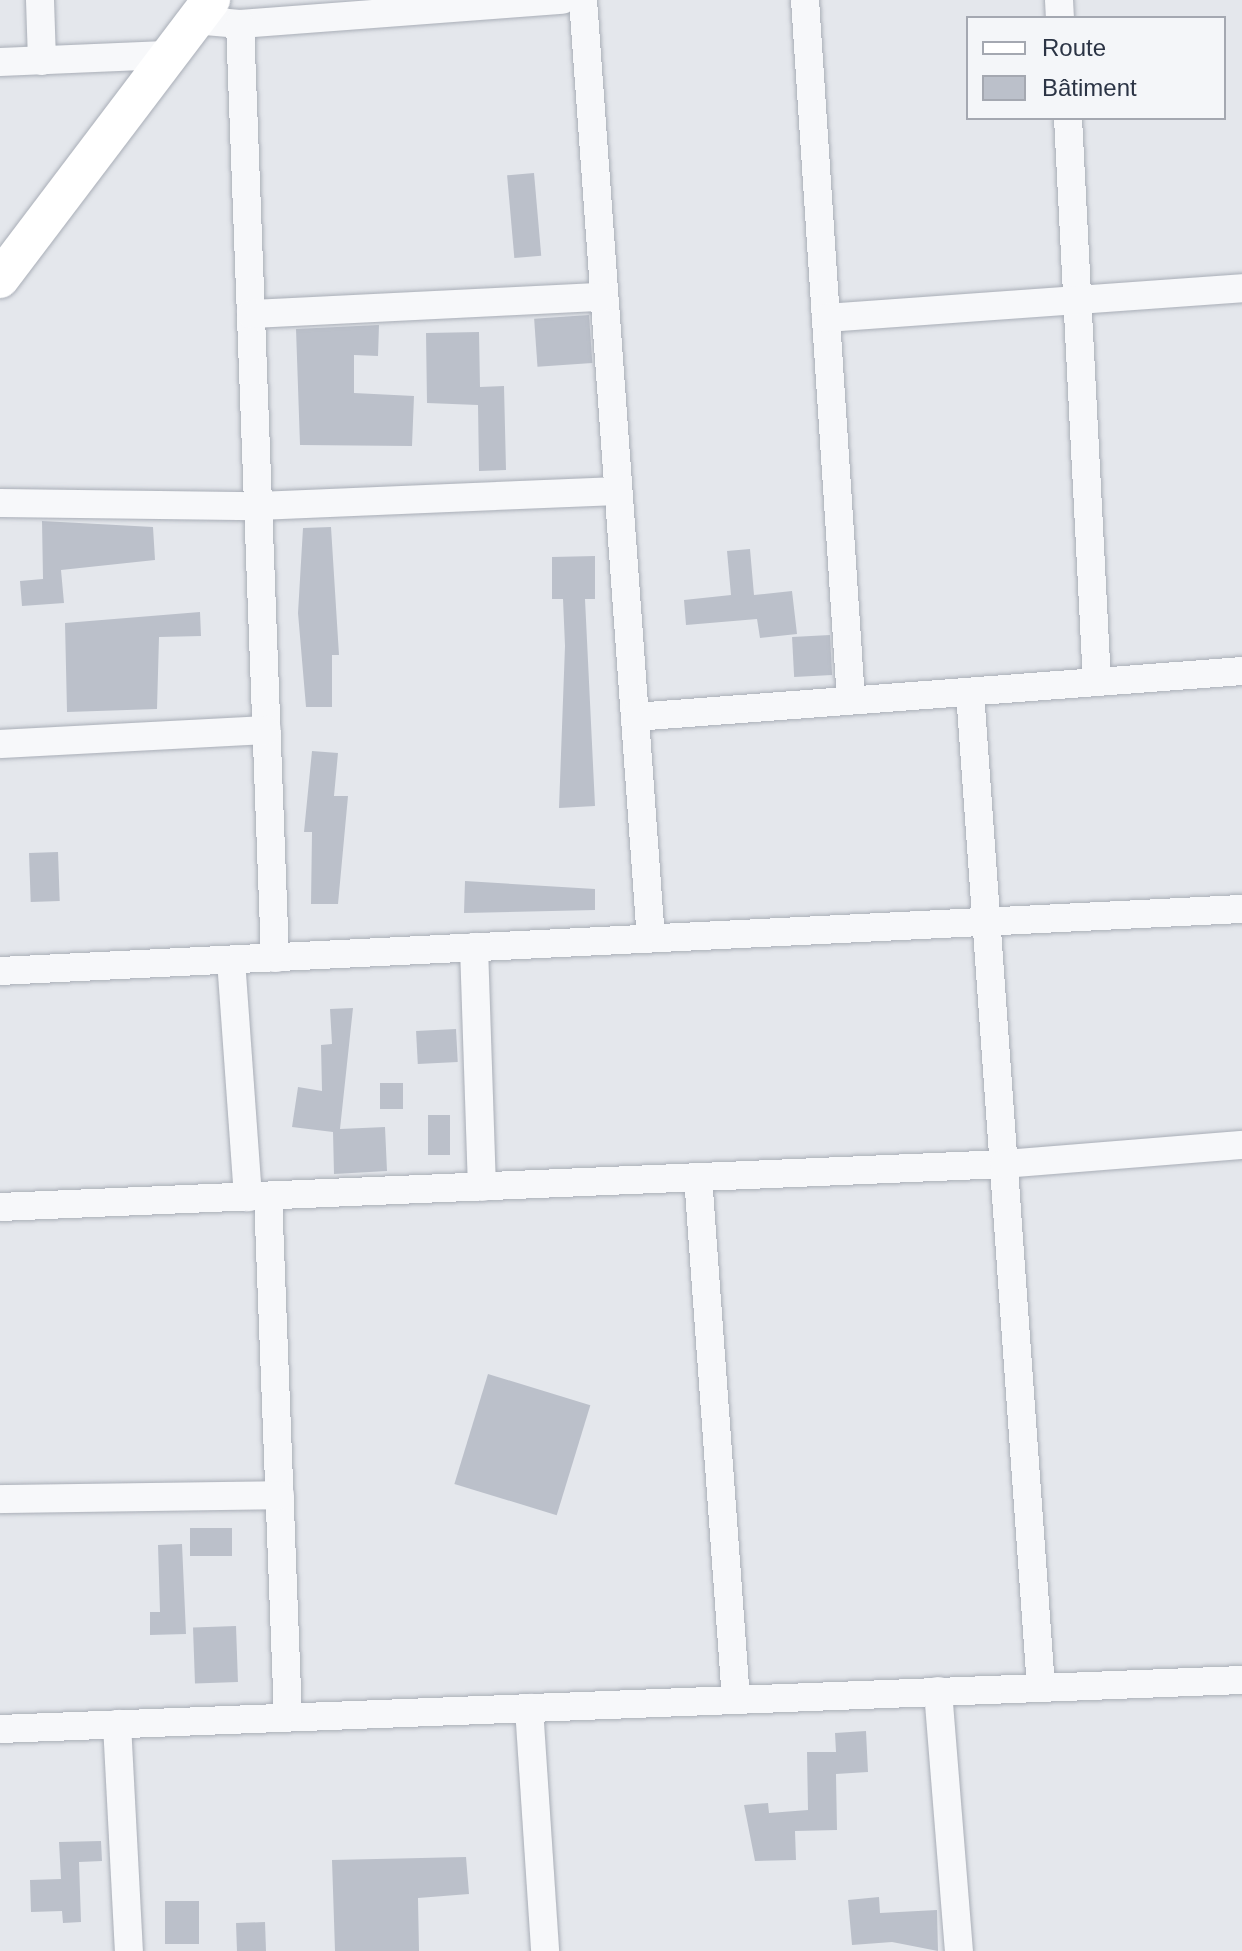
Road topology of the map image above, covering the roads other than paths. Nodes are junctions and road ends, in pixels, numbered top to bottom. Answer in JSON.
{"nodes":[{"id":1,"x":40,"y":0,"type":"edge"},
{"id":2,"x":562,"y":0,"type":"edge"},
{"id":3,"x":583,"y":0,"type":"edge"},
{"id":4,"x":805,"y":0,"type":"edge"},
{"id":5,"x":203,"y":10,"type":"edge"},
{"id":6,"x":240,"y":24,"type":"junction"},
{"id":7,"x":166,"y":55,"type":"junction"},
{"id":8,"x":42,"y":61,"type":"junction"},
{"id":9,"x":0,"y":62,"type":"edge"},
{"id":10,"x":1068,"y":120,"type":"edge"},
{"id":11,"x":0,"y":279,"type":"edge"},
{"id":12,"x":1242,"y":288,"type":"edge"},
{"id":13,"x":604,"y":297,"type":"junction"},
{"id":14,"x":1082,"y":300,"type":"junction"},
{"id":15,"x":251,"y":314,"type":"junction"},
{"id":16,"x":826,"y":318,"type":"junction"},
{"id":17,"x":618,"y":491,"type":"junction"},
{"id":18,"x":0,"y":503,"type":"edge"},
{"id":19,"x":258,"y":506,"type":"junction"},
{"id":20,"x":1242,"y":671,"type":"edge"},
{"id":21,"x":1097,"y":682,"type":"junction"},
{"id":22,"x":970,"y":692,"type":"junction"},
{"id":23,"x":851,"y":700,"type":"junction"},
{"id":24,"x":635,"y":717,"type":"junction"},
{"id":25,"x":267,"y":730,"type":"junction"},
{"id":26,"x":0,"y":744,"type":"edge"},
{"id":27,"x":1242,"y":909,"type":"edge"},
{"id":28,"x":986,"y":922,"type":"junction"},
{"id":29,"x":651,"y":939,"type":"junction"},
{"id":30,"x":474,"y":947,"type":"junction"},
{"id":31,"x":275,"y":958,"type":"junction"},
{"id":32,"x":231,"y":960,"type":"junction"},
{"id":33,"x":0,"y":971,"type":"edge"},
{"id":34,"x":1242,"y":1145,"type":"edge"},
{"id":35,"x":1004,"y":1164,"type":"junction"},
{"id":36,"x":698,"y":1177,"type":"junction"},
{"id":37,"x":482,"y":1187,"type":"junction"},
{"id":38,"x":258,"y":1196,"type":"junction"},
{"id":39,"x":0,"y":1207,"type":"edge"},
{"id":40,"x":280,"y":1495,"type":"junction"},
{"id":41,"x":0,"y":1499,"type":"edge"},
{"id":42,"x":1242,"y":1680,"type":"edge"},
{"id":43,"x":1041,"y":1687,"type":"junction"},
{"id":44,"x":938,"y":1691,"type":"junction"},
{"id":45,"x":736,"y":1700,"type":"junction"},
{"id":46,"x":529,"y":1708,"type":"junction"},
{"id":47,"x":288,"y":1717,"type":"junction"},
{"id":48,"x":117,"y":1724,"type":"junction"},
{"id":49,"x":0,"y":1729,"type":"edge"},
{"id":50,"x":129,"y":1951,"type":"edge"},
{"id":51,"x":545,"y":1951,"type":"edge"},
{"id":52,"x":959,"y":1951,"type":"edge"}],
"edges":[{"from":1,"to":8,"type":"street"},
{"from":2,"to":6,"type":"street"},
{"from":3,"to":13,"type":"street"},
{"from":4,"to":16,"type":"street"},
{"from":5,"to":6,"type":"street"},
{"from":5,"to":7,"type":"street"},
{"from":6,"to":15,"type":"street"},
{"from":7,"to":8,"type":"street"},
{"from":7,"to":11,"type":"street"},
{"from":8,"to":9,"type":"street"},
{"from":10,"to":14,"type":"street"},
{"from":12,"to":14,"type":"street"},
{"from":13,"to":15,"type":"street"},
{"from":13,"to":17,"type":"street"},
{"from":14,"to":16,"type":"street"},
{"from":14,"to":21,"type":"street"},
{"from":15,"to":19,"type":"street"},
{"from":16,"to":23,"type":"street"},
{"from":17,"to":19,"type":"street"},
{"from":17,"to":24,"type":"street"},
{"from":18,"to":19,"type":"street"},
{"from":19,"to":25,"type":"street"},
{"from":20,"to":21,"type":"street"},
{"from":21,"to":22,"type":"street"},
{"from":22,"to":23,"type":"street"},
{"from":22,"to":28,"type":"street"},
{"from":23,"to":24,"type":"street"},
{"from":24,"to":29,"type":"street"},
{"from":25,"to":26,"type":"street"},
{"from":25,"to":31,"type":"street"},
{"from":27,"to":28,"type":"street"},
{"from":28,"to":29,"type":"street"},
{"from":28,"to":35,"type":"street"},
{"from":29,"to":30,"type":"street"},
{"from":30,"to":31,"type":"street"},
{"from":30,"to":37,"type":"street"},
{"from":31,"to":32,"type":"street"},
{"from":32,"to":33,"type":"street"},
{"from":32,"to":38,"type":"street"},
{"from":34,"to":35,"type":"street"},
{"from":35,"to":36,"type":"street"},
{"from":35,"to":43,"type":"street"},
{"from":36,"to":37,"type":"street"},
{"from":36,"to":45,"type":"street"},
{"from":37,"to":38,"type":"street"},
{"from":38,"to":39,"type":"street"},
{"from":38,"to":40,"type":"street"},
{"from":40,"to":41,"type":"street"},
{"from":40,"to":47,"type":"street"},
{"from":42,"to":43,"type":"street"},
{"from":43,"to":44,"type":"street"},
{"from":44,"to":45,"type":"street"},
{"from":44,"to":52,"type":"street"},
{"from":45,"to":46,"type":"street"},
{"from":46,"to":47,"type":"street"},
{"from":46,"to":51,"type":"street"},
{"from":47,"to":48,"type":"street"},
{"from":48,"to":49,"type":"street"},
{"from":48,"to":50,"type":"street"}]}
